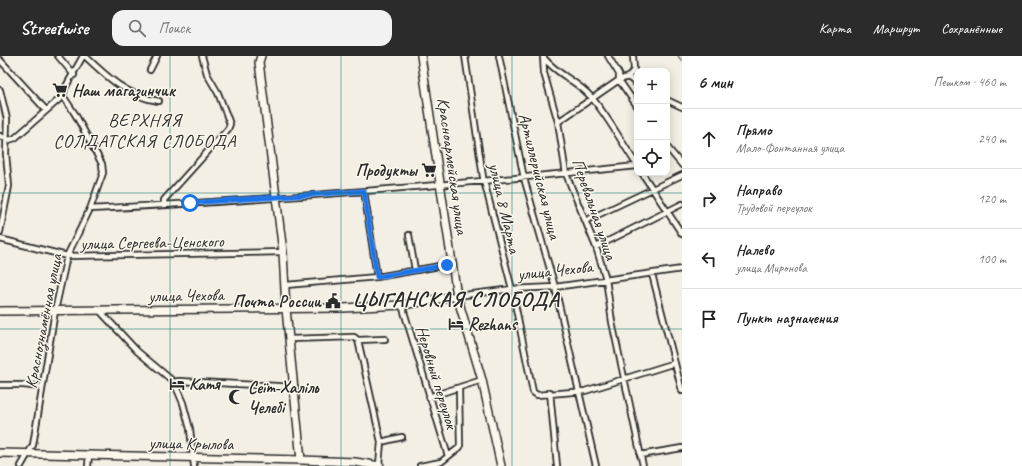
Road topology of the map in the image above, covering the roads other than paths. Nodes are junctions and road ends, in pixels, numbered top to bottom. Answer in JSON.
{"nodes":[{"id":1,"x":58,"y":56,"type":"edge"},
{"id":2,"x":84,"y":56,"type":"edge"},
{"id":3,"x":157,"y":56,"type":"edge"},
{"id":4,"x":202,"y":56,"type":"edge"},
{"id":5,"x":261,"y":56,"type":"edge"},
{"id":6,"x":422,"y":56,"type":"edge"},
{"id":7,"x":465,"y":56,"type":"edge"},
{"id":8,"x":499,"y":56,"type":"edge"},
{"id":9,"x":608,"y":56,"type":"edge"},
{"id":10,"x":633,"y":56,"type":"edge"},
{"id":11,"x":544,"y":57,"type":"edge"},
{"id":12,"x":0,"y":60,"type":"edge"},
{"id":13,"x":150,"y":70,"type":"dead end"},
{"id":14,"x":74,"y":75,"type":"junction"},
{"id":15,"x":628,"y":77,"type":"junction"},
{"id":16,"x":619,"y":80,"type":"junction"},
{"id":17,"x":634,"y":82,"type":"edge"},
{"id":18,"x":0,"y":90,"type":"edge"},
{"id":19,"x":63,"y":96,"type":"junction"},
{"id":20,"x":592,"y":97,"type":"junction"},
{"id":21,"x":159,"y":101,"type":"dead end"},
{"id":22,"x":670,"y":101,"type":"edge"},
{"id":23,"x":636,"y":104,"type":"edge"},
{"id":24,"x":682,"y":107,"type":"edge"},
{"id":25,"x":46,"y":110,"type":"junction"},
{"id":26,"x":558,"y":122,"type":"junction"},
{"id":27,"x":0,"y":136,"type":"edge"},
{"id":28,"x":6,"y":139,"type":"junction"},
{"id":29,"x":670,"y":151,"type":"edge"},
{"id":30,"x":634,"y":161,"type":"edge"},
{"id":31,"x":682,"y":165,"type":"edge"},
{"id":32,"x":634,"y":166,"type":"edge"},
{"id":33,"x":566,"y":174,"type":"junction"},
{"id":34,"x":682,"y":175,"type":"edge"},
{"id":35,"x":644,"y":176,"type":"edge"},
{"id":36,"x":524,"y":178,"type":"junction"},
{"id":37,"x":485,"y":182,"type":"junction"},
{"id":38,"x":441,"y":185,"type":"junction"},
{"id":39,"x":653,"y":190,"type":"junction"},
{"id":40,"x":364,"y":191,"type":"junction"},
{"id":41,"x":276,"y":197,"type":"junction"},
{"id":42,"x":682,"y":204,"type":"edge"},
{"id":43,"x":164,"y":205,"type":"junction"},
{"id":44,"x":90,"y":209,"type":"junction"},
{"id":45,"x":667,"y":211,"type":"junction"},
{"id":46,"x":585,"y":220,"type":"junction"},
{"id":47,"x":0,"y":232,"type":"edge"},
{"id":48,"x":682,"y":234,"type":"edge"},
{"id":49,"x":409,"y":235,"type":"dead end"},
{"id":50,"x":0,"y":239,"type":"edge"},
{"id":51,"x":596,"y":247,"type":"junction"},
{"id":52,"x":283,"y":252,"type":"junction"},
{"id":53,"x":67,"y":256,"type":"junction"},
{"id":54,"x":451,"y":264,"type":"junction"},
{"id":55,"x":682,"y":269,"type":"edge"},
{"id":56,"x":415,"y":270,"type":"junction"},
{"id":57,"x":652,"y":274,"type":"junction"},
{"id":58,"x":377,"y":277,"type":"junction"},
{"id":59,"x":606,"y":279,"type":"junction"},
{"id":60,"x":286,"y":285,"type":"junction"},
{"id":61,"x":555,"y":287,"type":"junction"},
{"id":62,"x":512,"y":289,"type":"junction"},
{"id":63,"x":457,"y":296,"type":"junction"},
{"id":64,"x":402,"y":305,"type":"junction"},
{"id":65,"x":286,"y":309,"type":"junction"},
{"id":66,"x":0,"y":311,"type":"edge"},
{"id":67,"x":54,"y":311,"type":"junction"},
{"id":68,"x":100,"y":311,"type":"junction"},
{"id":69,"x":290,"y":339,"type":"junction"},
{"id":70,"x":385,"y":339,"type":"dead end"},
{"id":71,"x":358,"y":340,"type":"junction"},
{"id":72,"x":675,"y":363,"type":"junction"},
{"id":73,"x":624,"y":379,"type":"junction"},
{"id":74,"x":482,"y":380,"type":"junction"},
{"id":75,"x":174,"y":382,"type":"junction"},
{"id":76,"x":0,"y":385,"type":"edge"},
{"id":77,"x":42,"y":387,"type":"junction"},
{"id":78,"x":295,"y":387,"type":"junction"},
{"id":79,"x":459,"y":388,"type":"junction"},
{"id":80,"x":578,"y":391,"type":"junction"},
{"id":81,"x":682,"y":391,"type":"edge"},
{"id":82,"x":550,"y":392,"type":"junction"},
{"id":83,"x":429,"y":397,"type":"junction"},
{"id":84,"x":402,"y":437,"type":"dead end"},
{"id":85,"x":381,"y":442,"type":"junction"},
{"id":86,"x":682,"y":448,"type":"edge"},
{"id":87,"x":0,"y":453,"type":"edge"},
{"id":88,"x":27,"y":454,"type":"junction"},
{"id":89,"x":89,"y":455,"type":"junction"},
{"id":90,"x":640,"y":455,"type":"junction"},
{"id":91,"x":448,"y":456,"type":"junction"},
{"id":92,"x":193,"y":457,"type":"junction"},
{"id":93,"x":302,"y":460,"type":"junction"},
{"id":94,"x":21,"y":466,"type":"edge"},
{"id":95,"x":88,"y":466,"type":"edge"},
{"id":96,"x":194,"y":466,"type":"edge"},
{"id":97,"x":379,"y":466,"type":"edge"},
{"id":98,"x":420,"y":466,"type":"edge"},
{"id":99,"x":501,"y":466,"type":"edge"},
{"id":100,"x":557,"y":466,"type":"edge"},
{"id":101,"x":596,"y":466,"type":"edge"},
{"id":102,"x":643,"y":466,"type":"edge"}],
"edges":[{"from":1,"to":14,"type":"street"},
{"from":2,"to":14,"type":"street"},
{"from":2,"to":21,"type":"street"},
{"from":3,"to":13,"type":"street"},
{"from":4,"to":43,"type":"street"},
{"from":5,"to":41,"type":"main road"},
{"from":6,"to":38,"type":"main road","name":"Красноармейская улица"},
{"from":7,"to":37,"type":"street","name":"улица 8 Марта"},
{"from":8,"to":36,"type":"street","name":"Артиллерийская улица"},
{"from":9,"to":16,"type":"street"},
{"from":10,"to":15,"type":"street"},
{"from":11,"to":20,"type":"street"},
{"from":11,"to":26,"type":"street","name":"Перевальная улица"},
{"from":12,"to":25,"type":"street"},
{"from":14,"to":19,"type":"street"},
{"from":15,"to":16,"type":"street"},
{"from":15,"to":17,"type":"street"},
{"from":16,"to":20,"type":"street"},
{"from":16,"to":23,"type":"street"},
{"from":18,"to":28,"type":"street"},
{"from":19,"to":25,"type":"street"},
{"from":19,"to":44,"type":"street","name":"Краснознамённая улица"},
{"from":20,"to":26,"type":"street"},
{"from":20,"to":30,"type":"street"},
{"from":22,"to":24,"type":"street"},
{"from":25,"to":28,"type":"street"},
{"from":26,"to":33,"type":"street","name":"Перевальная улица"},
{"from":27,"to":28,"type":"street"},
{"from":28,"to":47,"type":"street"},
{"from":29,"to":31,"type":"street"},
{"from":32,"to":33,"type":"street"},
{"from":33,"to":36,"type":"street"},
{"from":33,"to":46,"type":"street","name":"Перевальная улица"},
{"from":34,"to":39,"type":"street"},
{"from":35,"to":39,"type":"street"},
{"from":36,"to":37,"type":"street"},
{"from":36,"to":61,"type":"street","name":"Артиллерийская улица"},
{"from":37,"to":38,"type":"street"},
{"from":37,"to":62,"type":"street","name":"улица 8 Марта"},
{"from":38,"to":40,"type":"street"},
{"from":38,"to":54,"type":"main road","name":"Красноармейская улица"},
{"from":39,"to":45,"type":"street"},
{"from":39,"to":46,"type":"street"},
{"from":40,"to":41,"type":"street"},
{"from":40,"to":58,"type":"street"},
{"from":41,"to":43,"type":"street"},
{"from":41,"to":52,"type":"main road"},
{"from":42,"to":45,"type":"street"},
{"from":43,"to":44,"type":"street"},
{"from":44,"to":53,"type":"street","name":"Краснознамённая улица"},
{"from":45,"to":48,"type":"street"},
{"from":45,"to":51,"type":"street"},
{"from":46,"to":51,"type":"street","name":"Перевальная улица"},
{"from":49,"to":56,"type":"street"},
{"from":50,"to":53,"type":"street","name":"улица Сергеева-Ценского"},
{"from":51,"to":59,"type":"street","name":"Перевальная улица"},
{"from":52,"to":53,"type":"street","name":"улица Сергеева-Ценского"},
{"from":52,"to":60,"type":"main road"},
{"from":53,"to":67,"type":"street","name":"Краснознамённая улица"},
{"from":54,"to":56,"type":"street"},
{"from":54,"to":63,"type":"main road","name":"Красноармейская улица"},
{"from":55,"to":57,"type":"street","name":"улица Чехова"},
{"from":56,"to":58,"type":"street"},
{"from":57,"to":59,"type":"street","name":"улица Чехова"},
{"from":57,"to":72,"type":"street"},
{"from":58,"to":60,"type":"street"},
{"from":59,"to":61,"type":"street","name":"улица Чехова"},
{"from":59,"to":73,"type":"street","name":"Перевальная улица"},
{"from":60,"to":65,"type":"main road"},
{"from":61,"to":62,"type":"street","name":"улица Чехова"},
{"from":61,"to":80,"type":"street","name":"Артиллерийская улица"},
{"from":62,"to":63,"type":"street","name":"улица Чехова"},
{"from":62,"to":82,"type":"street","name":"улица 8 Марта"},
{"from":63,"to":64,"type":"main road","name":"улица Чехова"},
{"from":63,"to":74,"type":"main road","name":"Красноармейская улица"},
{"from":64,"to":65,"type":"main road","name":"улица Чехова"},
{"from":64,"to":83,"type":"street","name":"Неровный переулок"},
{"from":65,"to":68,"type":"main road","name":"улица Чехова"},
{"from":65,"to":69,"type":"main road"},
{"from":66,"to":67,"type":"main road","name":"улица Чехова"},
{"from":67,"to":68,"type":"main road","name":"улица Чехова"},
{"from":67,"to":77,"type":"street","name":"Краснознамённая улица"},
{"from":68,"to":75,"type":"street"},
{"from":69,"to":71,"type":"street"},
{"from":69,"to":78,"type":"main road"},
{"from":70,"to":71,"type":"street"},
{"from":71,"to":85,"type":"street"},
{"from":72,"to":73,"type":"street"},
{"from":72,"to":81,"type":"street"},
{"from":73,"to":80,"type":"street"},
{"from":73,"to":90,"type":"street","name":"Перевальная улица"},
{"from":74,"to":79,"type":"street"},
{"from":74,"to":99,"type":"main road","name":"Красноармейская улица"},
{"from":75,"to":78,"type":"street"},
{"from":75,"to":92,"type":"street"},
{"from":76,"to":77,"type":"street"},
{"from":77,"to":88,"type":"street","name":"Краснознамённая улица"},
{"from":78,"to":93,"type":"main road"},
{"from":79,"to":83,"type":"street"},
{"from":79,"to":91,"type":"street"},
{"from":80,"to":82,"type":"street"},
{"from":80,"to":101,"type":"street","name":"Артиллерийская улица"},
{"from":82,"to":100,"type":"street"},
{"from":83,"to":91,"type":"street","name":"Неровный переулок"},
{"from":84,"to":85,"type":"street"},
{"from":85,"to":97,"type":"street"},
{"from":86,"to":90,"type":"street"},
{"from":87,"to":88,"type":"main road","name":"улица Крылова"},
{"from":88,"to":89,"type":"main road","name":"улица Крылова"},
{"from":88,"to":94,"type":"street","name":"Краснознамённая улица"},
{"from":89,"to":92,"type":"main road","name":"улица Крылова"},
{"from":89,"to":95,"type":"street"},
{"from":90,"to":102,"type":"street","name":"Перевальная улица"},
{"from":91,"to":98,"type":"street"},
{"from":92,"to":93,"type":"main road","name":"улица Крылова"},
{"from":92,"to":96,"type":"street"},
{"from":93,"to":97,"type":"main road","name":"улица Крылова"}]}
